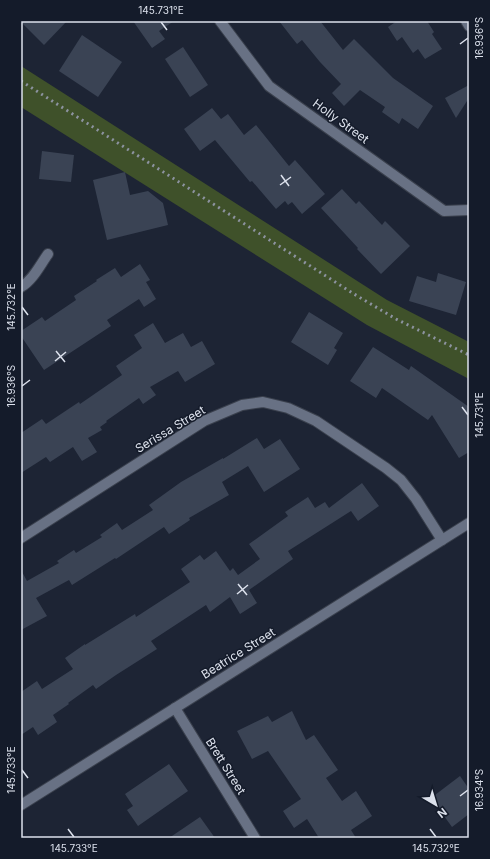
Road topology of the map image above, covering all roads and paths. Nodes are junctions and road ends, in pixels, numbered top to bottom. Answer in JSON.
{"nodes":[{"id":1,"x":220,"y":21,"type":"edge"},
{"id":2,"x":466,"y":21,"type":"edge"},
{"id":3,"x":469,"y":26,"type":"edge"},
{"id":4,"x":469,"y":210,"type":"edge"},
{"id":5,"x":48,"y":254,"type":"dead end"},
{"id":6,"x":21,"y":288,"type":"edge"},
{"id":7,"x":469,"y":523,"type":"edge"},
{"id":8,"x":21,"y":538,"type":"edge"},
{"id":9,"x":442,"y":540,"type":"junction"},
{"id":10,"x":175,"y":708,"type":"junction"},
{"id":11,"x":21,"y":805,"type":"edge"},
{"id":12,"x":255,"y":838,"type":"edge"}],
"edges":[{"from":1,"to":4,"type":"street","name":"Holly Street"},
{"from":2,"to":3,"type":"street"},
{"from":5,"to":6,"type":"street"},
{"from":7,"to":9,"type":"street","name":"Beatrice Street"},
{"from":8,"to":9,"type":"street","name":"Serissa Street"},
{"from":9,"to":10,"type":"street","name":"Beatrice Street"},
{"from":10,"to":11,"type":"street","name":"Beatrice Street"},
{"from":10,"to":12,"type":"street","name":"Brett Street"}]}
